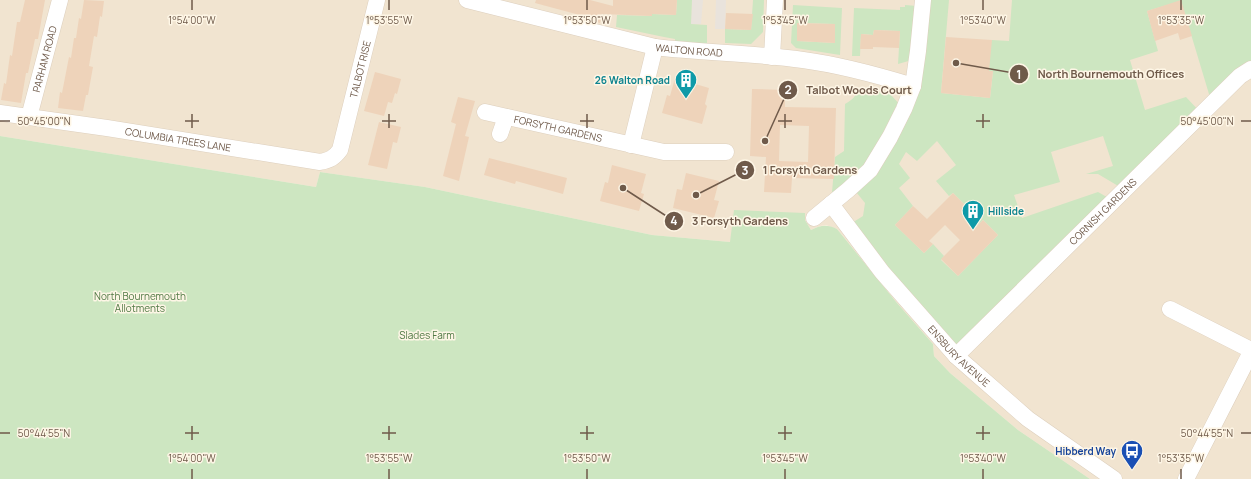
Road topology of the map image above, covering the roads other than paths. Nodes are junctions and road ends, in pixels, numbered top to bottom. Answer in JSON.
{"nodes":[{"id":1,"x":60,"y":0,"type":"edge"},
{"id":2,"x":377,"y":0,"type":"edge"},
{"id":3,"x":467,"y":0,"type":"edge"},
{"id":4,"x":775,"y":0,"type":"edge"},
{"id":5,"x":923,"y":0,"type":"edge"},
{"id":6,"x":655,"y":47,"type":"junction"},
{"id":7,"x":772,"y":57,"type":"junction"},
{"id":8,"x":1251,"y":69,"type":"edge"},
{"id":9,"x":913,"y":86,"type":"junction"},
{"id":10,"x":485,"y":112,"type":"dead end"},
{"id":11,"x":0,"y":113,"type":"edge"},
{"id":12,"x":506,"y":116,"type":"junction"},
{"id":13,"x":29,"y":117,"type":"junction"},
{"id":14,"x":500,"y":134,"type":"dead end"},
{"id":15,"x":343,"y":139,"type":"joint"},
{"id":16,"x":631,"y":145,"type":"junction"},
{"id":17,"x":726,"y":152,"type":"dead end"},
{"id":18,"x":831,"y":204,"type":"junction"},
{"id":19,"x":814,"y":218,"type":"dead end"},
{"id":20,"x":1170,"y":310,"type":"dead end"},
{"id":21,"x":1251,"y":351,"type":"edge"},
{"id":22,"x":956,"y":356,"type":"junction"},
{"id":23,"x":1114,"y":479,"type":"edge"},
{"id":24,"x":1186,"y":479,"type":"edge"}],
"edges":[{"from":1,"to":13,"type":"street","name":"PARHAM ROAD"},
{"from":2,"to":15,"type":"street","name":"TALBOT RISE"},
{"from":3,"to":6,"type":"street","name":"WALTON ROAD"},
{"from":4,"to":7,"type":"street"},
{"from":5,"to":9,"type":"street"},
{"from":6,"to":7,"type":"street","name":"WALTON ROAD"},
{"from":6,"to":16,"type":"street"},
{"from":7,"to":9,"type":"street","name":"WALTON ROAD"},
{"from":8,"to":22,"type":"street","name":"CORNISH GARDENS"},
{"from":9,"to":18,"type":"street"},
{"from":10,"to":12,"type":"street","name":"FORSYTH GARDENS"},
{"from":11,"to":13,"type":"street","name":"COLUMBIA TREES LANE"},
{"from":12,"to":14,"type":"street"},
{"from":12,"to":16,"type":"street","name":"FORSYTH GARDENS"},
{"from":13,"to":15,"type":"street","name":"COLUMBIA TREES LANE"},
{"from":16,"to":17,"type":"street","name":"FORSYTH GARDENS"},
{"from":18,"to":19,"type":"street"},
{"from":18,"to":22,"type":"street","name":"ENSBURY AVENUE"},
{"from":20,"to":21,"type":"street"},
{"from":21,"to":24,"type":"street"},
{"from":22,"to":23,"type":"street","name":"ENSBURY AVENUE"}]}
